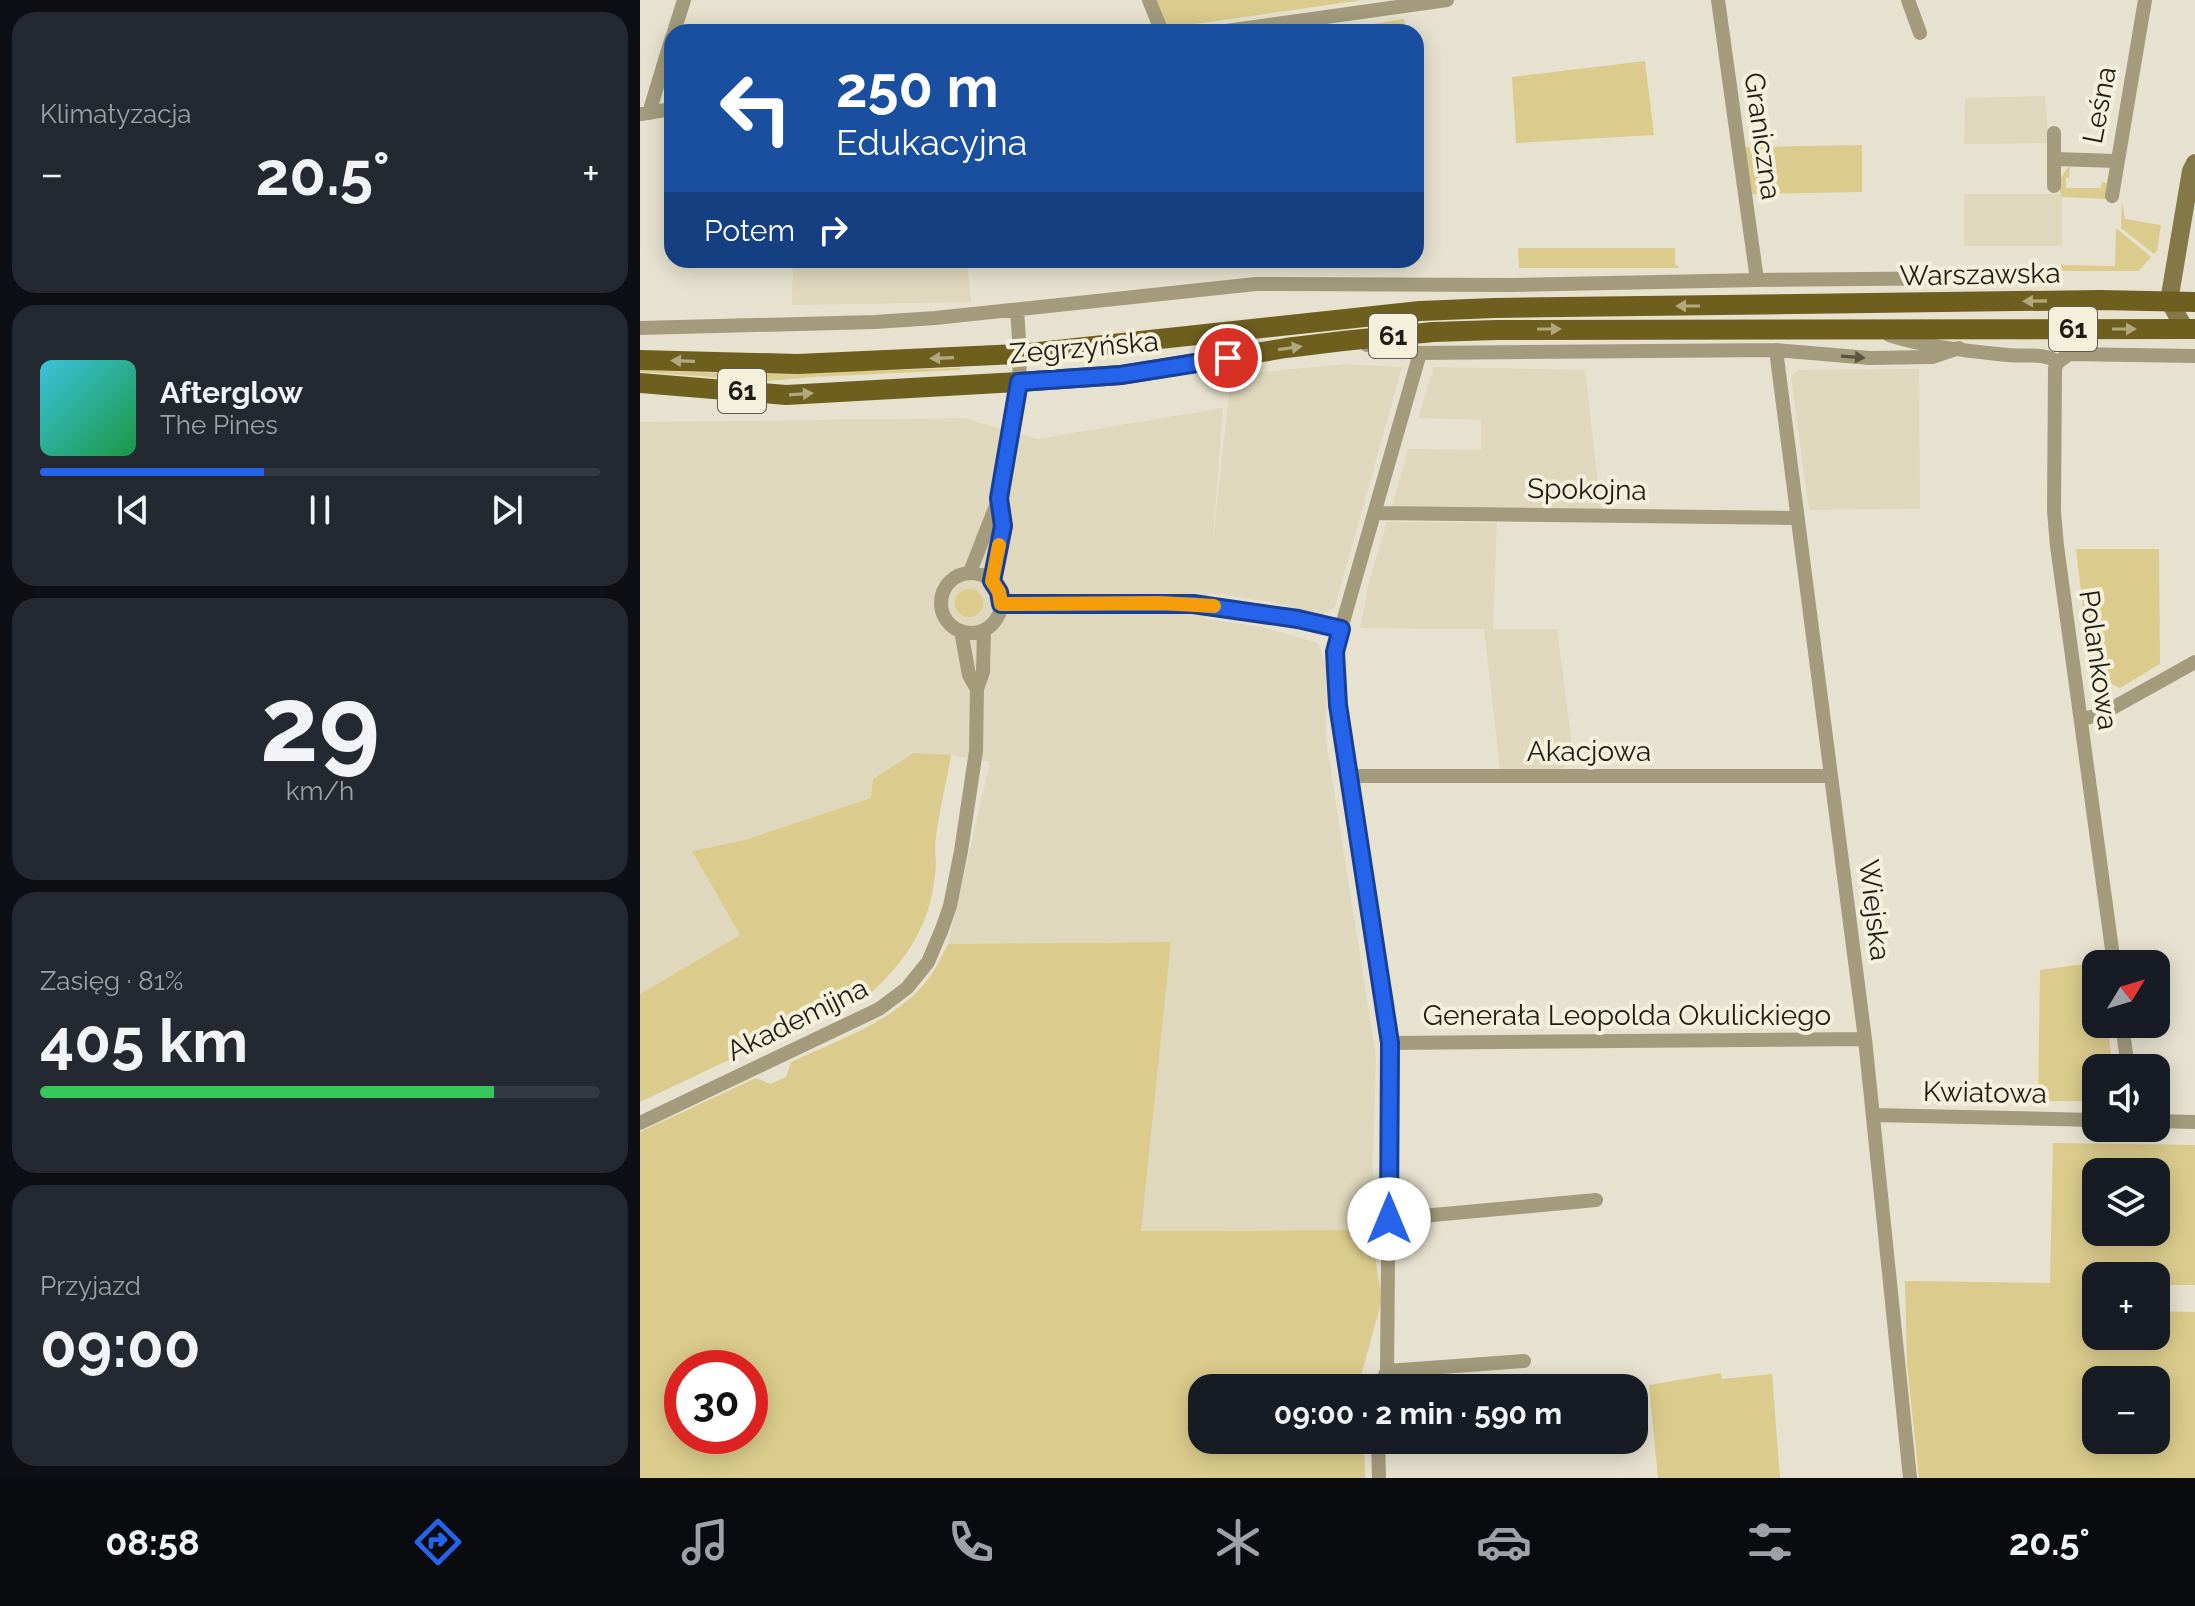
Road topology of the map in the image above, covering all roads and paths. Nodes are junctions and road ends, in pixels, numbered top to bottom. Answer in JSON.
{"nodes":[{"id":1,"x":684,"y":0,"type":"edge"},
{"id":2,"x":1149,"y":0,"type":"edge"},
{"id":3,"x":1447,"y":0,"type":"edge"},
{"id":4,"x":1718,"y":0,"type":"edge"},
{"id":5,"x":1908,"y":0,"type":"edge"},
{"id":6,"x":2145,"y":0,"type":"edge"},
{"id":7,"x":1412,"y":2,"type":"edge"},
{"id":8,"x":676,"y":24,"type":"edge"},
{"id":9,"x":1159,"y":24,"type":"edge"},
{"id":10,"x":1270,"y":24,"type":"edge"},
{"id":11,"x":1920,"y":33,"type":"dead end"},
{"id":12,"x":664,"y":59,"type":"edge"},
{"id":13,"x":664,"y":110,"type":"edge"},
{"id":14,"x":644,"y":113,"type":"edge"},
{"id":15,"x":2054,"y":133,"type":"dead end"},
{"id":16,"x":2055,"y":159,"type":"junction"},
{"id":17,"x":2116,"y":161,"type":"junction"},
{"id":18,"x":2195,"y":163,"type":"edge"},
{"id":19,"x":2054,"y":186,"type":"dead end"},
{"id":20,"x":2112,"y":196,"type":"dead end"},
{"id":21,"x":1978,"y":278,"type":"dead end"},
{"id":22,"x":1757,"y":280,"type":"junction"},
{"id":23,"x":2169,"y":301,"type":"junction"},
{"id":24,"x":2195,"y":303,"type":"edge"},
{"id":25,"x":1766,"y":306,"type":"joint"},
{"id":26,"x":1017,"y":310,"type":"junction"},
{"id":27,"x":640,"y":328,"type":"edge"},
{"id":28,"x":1771,"y":328,"type":"joint"},
{"id":29,"x":1869,"y":328,"type":"junction"},
{"id":30,"x":2190,"y":329,"type":"edge"},
{"id":31,"x":1343,"y":341,"type":"junction"},
{"id":32,"x":1959,"y":348,"type":"junction"},
{"id":33,"x":1776,"y":350,"type":"junction"},
{"id":34,"x":1420,"y":353,"type":"junction"},
{"id":35,"x":1020,"y":354,"type":"junction"},
{"id":36,"x":2195,"y":356,"type":"edge"},
{"id":37,"x":640,"y":360,"type":"edge"},
{"id":38,"x":2058,"y":362,"type":"junction"},
{"id":39,"x":1019,"y":382,"type":"junction"},
{"id":40,"x":640,"y":383,"type":"edge"},
{"id":41,"x":999,"y":498,"type":"junction"},
{"id":42,"x":1375,"y":513,"type":"junction"},
{"id":43,"x":1798,"y":518,"type":"junction"},
{"id":44,"x":970,"y":572,"type":"junction"},
{"id":45,"x":992,"y":581,"type":"junction"},
{"id":46,"x":1001,"y":604,"type":"junction"},
{"id":47,"x":1341,"y":629,"type":"junction"},
{"id":48,"x":984,"y":630,"type":"junction"},
{"id":49,"x":961,"y":631,"type":"junction"},
{"id":50,"x":2195,"y":662,"type":"edge"},
{"id":51,"x":977,"y":689,"type":"junction"},
{"id":52,"x":2081,"y":719,"type":"junction"},
{"id":53,"x":1347,"y":776,"type":"junction"},
{"id":54,"x":1831,"y":776,"type":"junction"},
{"id":55,"x":2112,"y":950,"type":"edge"},
{"id":56,"x":1865,"y":1039,"type":"junction"},
{"id":57,"x":1390,"y":1043,"type":"junction"},
{"id":58,"x":1873,"y":1115,"type":"junction"},
{"id":59,"x":2082,"y":1120,"type":"edge"},
{"id":60,"x":2170,"y":1121,"type":"edge"},
{"id":61,"x":2195,"y":1122,"type":"edge"},
{"id":62,"x":640,"y":1123,"type":"edge"},
{"id":63,"x":1596,"y":1200,"type":"dead end"},
{"id":64,"x":1389,"y":1219,"type":"junction"},
{"id":65,"x":1524,"y":1361,"type":"dead end"},
{"id":66,"x":1387,"y":1371,"type":"junction"},
{"id":67,"x":1385,"y":1374,"type":"edge"},
{"id":68,"x":1378,"y":1454,"type":"edge"},
{"id":69,"x":1379,"y":1478,"type":"edge"},
{"id":70,"x":1900,"y":1478,"type":"edge"},
{"id":71,"x":1910,"y":1478,"type":"edge"}],
"edges":[{"from":1,"to":8,"type":"street"},
{"from":2,"to":9,"type":"street"},
{"from":3,"to":7,"type":"street"},
{"from":4,"to":22,"type":"street","name":"Graniczna"},
{"from":5,"to":11,"type":"street"},
{"from":6,"to":17,"type":"street","name":"Leśna"},
{"from":7,"to":10,"type":"street"},
{"from":12,"to":14,"type":"street"},
{"from":13,"to":14,"type":"street"},
{"from":15,"to":16,"type":"street"},
{"from":16,"to":17,"type":"street","name":"Leśna"},
{"from":16,"to":19,"type":"street"},
{"from":17,"to":20,"type":"street"},
{"from":18,"to":23,"type":"street"},
{"from":21,"to":22,"type":"street"},
{"from":22,"to":26,"type":"street"},
{"from":23,"to":24,"type":"main road","name":"Warszawska","number":"61"},
{"from":23,"to":25,"type":"main road","name":"Warszawska","number":"61","one_way":true},
{"from":23,"to":30,"type":"street"},
{"from":24,"to":30,"type":"street"},
{"from":25,"to":35,"type":"main road","name":"Zegrzyńska","number":"61","one_way":true},
{"from":26,"to":27,"type":"street"},
{"from":26,"to":35,"type":"street"},
{"from":28,"to":29,"type":"main road","name":"Warszawska","number":"61"},
{"from":31,"to":28,"type":"main road","name":"Zegrzyńska","number":"61","one_way":true},
{"from":29,"to":30,"type":"main road","name":"Warszawska","number":"61","one_way":true},
{"from":29,"to":32,"type":"street"},
{"from":31,"to":34,"type":"street"},
{"from":39,"to":31,"type":"main road","name":"Zegrzyńska","number":"61","one_way":true},
{"from":33,"to":32,"type":"street","one_way":true},
{"from":32,"to":38,"type":"street"},
{"from":33,"to":34,"type":"street"},
{"from":33,"to":43,"type":"street","name":"Wiejska"},
{"from":34,"to":42,"type":"street"},
{"from":35,"to":37,"type":"main road","name":"Zegrzyńska","number":"61","one_way":true},
{"from":35,"to":39,"type":"street"},
{"from":36,"to":38,"type":"street"},
{"from":38,"to":52,"type":"street","name":"Polankowa"},
{"from":40,"to":39,"type":"main road","name":"Zegrzyńska","number":"61","one_way":true},
{"from":39,"to":41,"type":"street"},
{"from":41,"to":44,"type":"street"},
{"from":41,"to":45,"type":"street"},
{"from":42,"to":43,"type":"street","name":"Spokojna"},
{"from":42,"to":47,"type":"street"},
{"from":43,"to":54,"type":"street","name":"Wiejska"},
{"from":44,"to":45,"type":"street"},
{"from":44,"to":49,"type":"street"},
{"from":45,"to":46,"type":"street"},
{"from":46,"to":47,"type":"street"},
{"from":46,"to":48,"type":"street"},
{"from":47,"to":53,"type":"street"},
{"from":48,"to":49,"type":"street"},
{"from":48,"to":51,"type":"street","name":"Akademijna"},
{"from":49,"to":51,"type":"street","name":"Akademijna"},
{"from":50,"to":52,"type":"street"},
{"from":51,"to":62,"type":"street","name":"Akademijna"},
{"from":52,"to":55,"type":"street","name":"Polankowa"},
{"from":53,"to":54,"type":"street","name":"Akacjowa"},
{"from":53,"to":57,"type":"street"},
{"from":54,"to":56,"type":"street","name":"Wiejska"},
{"from":56,"to":57,"type":"street","name":"Generała Leopolda Okulickiego"},
{"from":56,"to":58,"type":"street","name":"Wiejska"},
{"from":57,"to":64,"type":"street"},
{"from":58,"to":59,"type":"street","name":"Kwiatowa"},
{"from":58,"to":71,"type":"street","name":"Wiejska"},
{"from":60,"to":61,"type":"street"},
{"from":63,"to":64,"type":"street"},
{"from":64,"to":66,"type":"street"},
{"from":65,"to":66,"type":"street"},
{"from":66,"to":67,"type":"street"},
{"from":68,"to":69,"type":"street"},
{"from":70,"to":71,"type":"street"}]}
